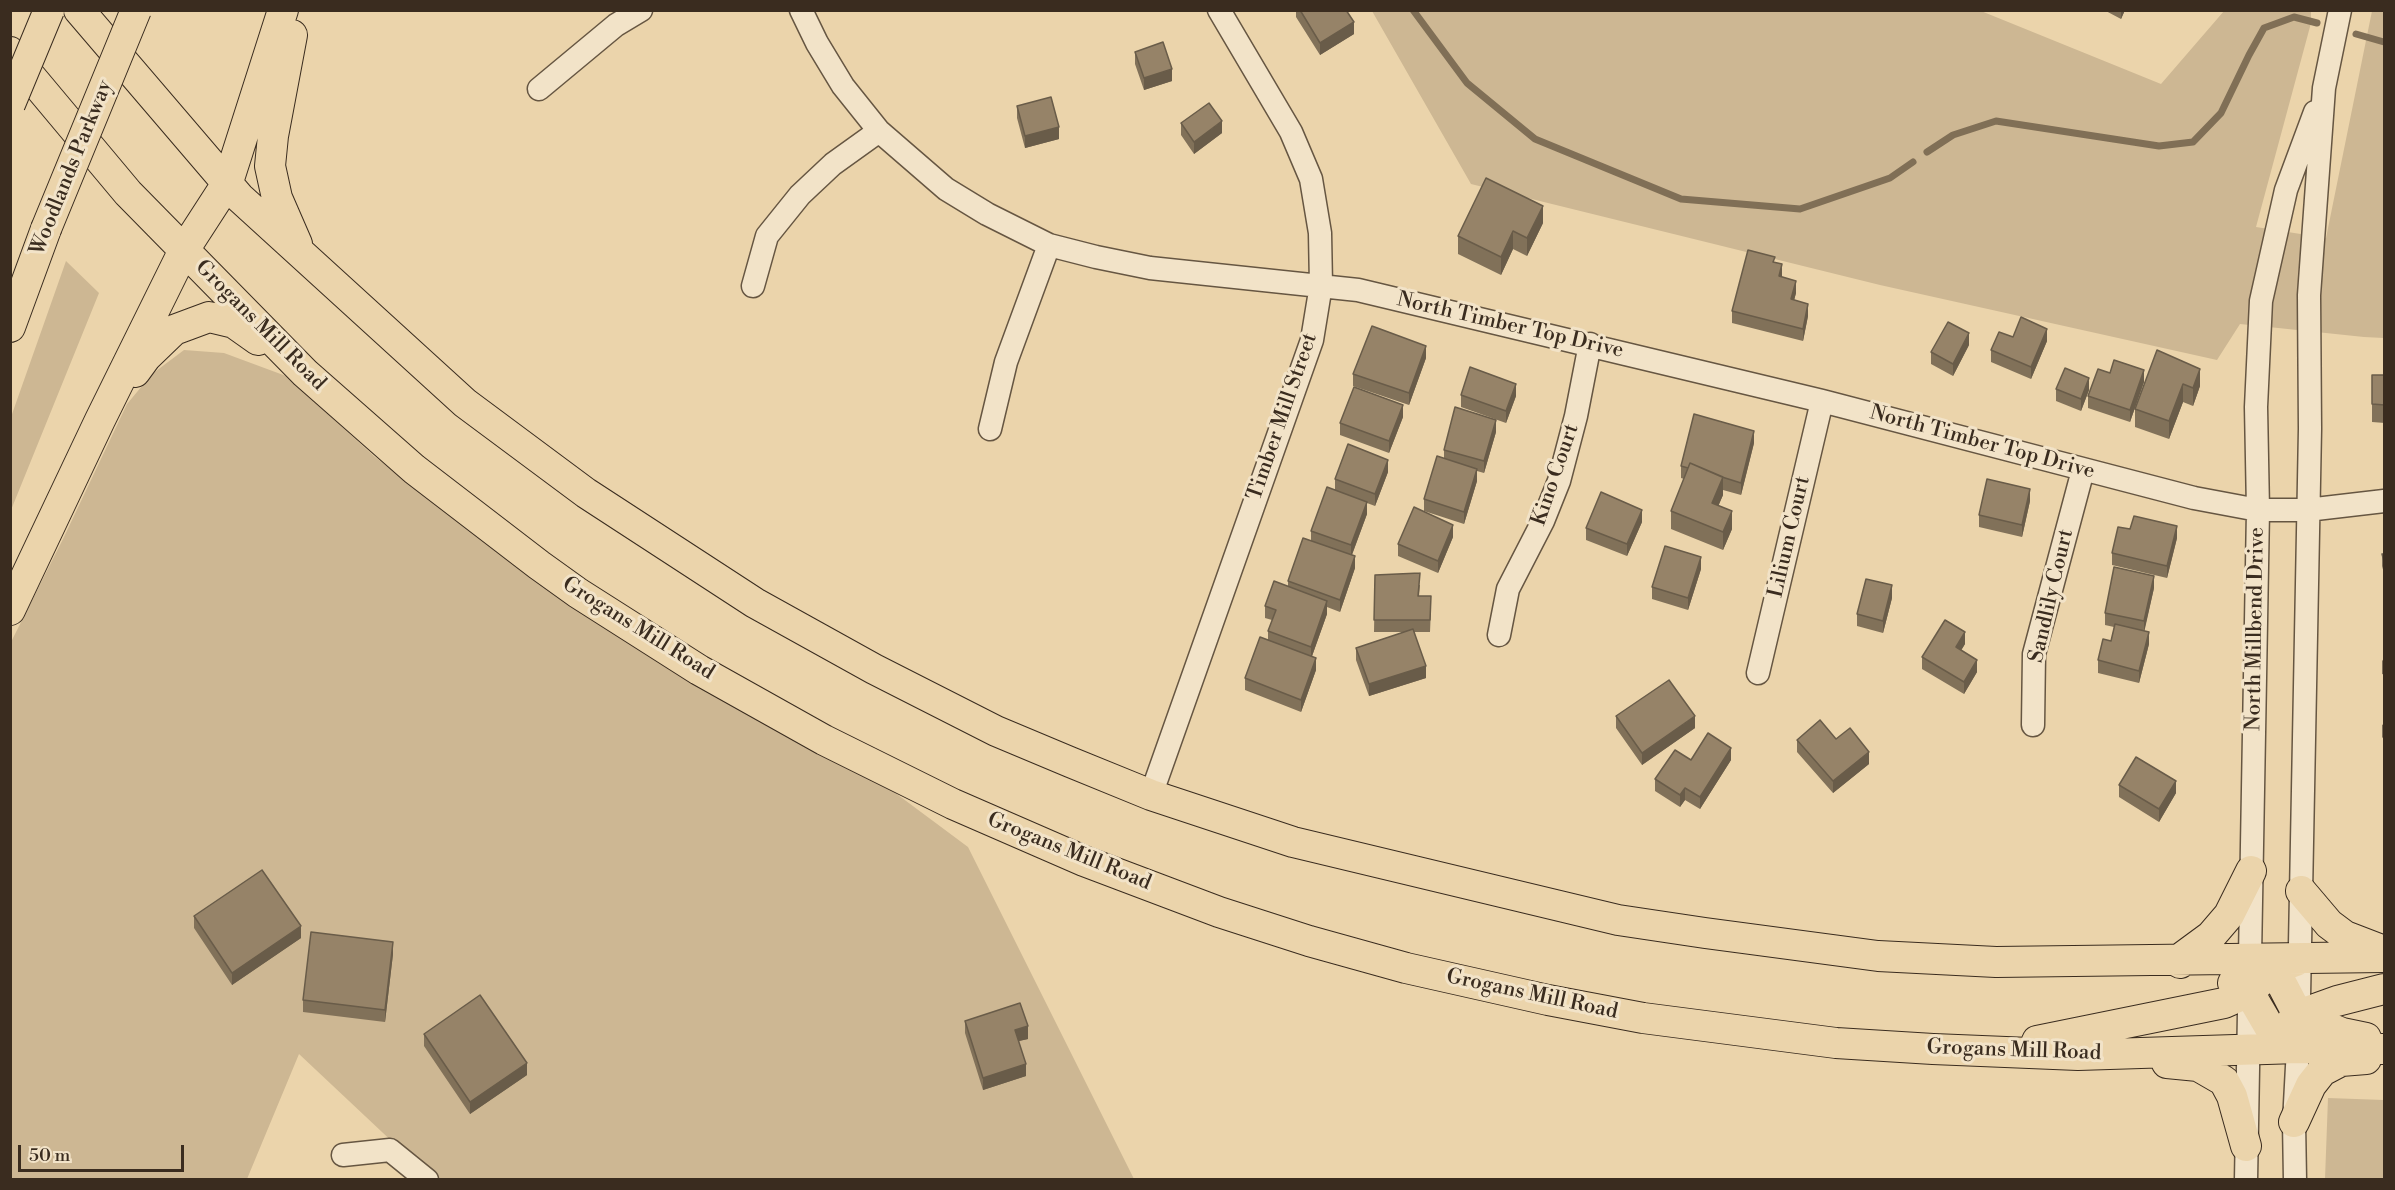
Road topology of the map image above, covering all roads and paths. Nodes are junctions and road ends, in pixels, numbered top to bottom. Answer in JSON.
{"nodes":[{"id":1,"x":50,"y":10,"type":"edge"},
{"id":2,"x":78,"y":10,"type":"edge"},
{"id":3,"x":136,"y":10,"type":"edge"},
{"id":4,"x":283,"y":10,"type":"edge"},
{"id":5,"x":293,"y":10,"type":"edge"},
{"id":6,"x":641,"y":10,"type":"edge"},
{"id":7,"x":801,"y":10,"type":"edge"},
{"id":8,"x":1219,"y":10,"type":"edge"},
{"id":9,"x":2340,"y":10,"type":"edge"},
{"id":10,"x":10,"y":52,"type":"edge"},
{"id":11,"x":2324,"y":88,"type":"junction"},
{"id":12,"x":538,"y":89,"type":"dead end"},
{"id":13,"x":10,"y":104,"type":"edge"},
{"id":14,"x":879,"y":131,"type":"junction"},
{"id":15,"x":228,"y":182,"type":"junction"},
{"id":16,"x":1049,"y":245,"type":"junction"},
{"id":17,"x":184,"y":250,"type":"junction"},
{"id":18,"x":302,"y":255,"type":"junction"},
{"id":19,"x":1321,"y":285,"type":"junction"},
{"id":20,"x":753,"y":286,"type":"dead end"},
{"id":21,"x":10,"y":327,"type":"edge"},
{"id":22,"x":1590,"y":344,"type":"junction"},
{"id":23,"x":305,"y":373,"type":"junction"},
{"id":24,"x":1822,"y":401,"type":"junction"},
{"id":25,"x":100,"y":420,"type":"junction"},
{"id":26,"x":990,"y":429,"type":"dead end"},
{"id":27,"x":2083,"y":470,"type":"junction"},
{"id":28,"x":2385,"y":501,"type":"edge"},
{"id":29,"x":2258,"y":510,"type":"junction"},
{"id":30,"x":2307,"y":510,"type":"junction"},
{"id":31,"x":10,"y":610,"type":"edge"},
{"id":32,"x":1499,"y":635,"type":"dead end"},
{"id":33,"x":1758,"y":673,"type":"dead end"},
{"id":34,"x":2033,"y":725,"type":"dead end"},
{"id":35,"x":1151,"y":795,"type":"junction"},
{"id":36,"x":2251,"y":871,"type":"junction"},
{"id":37,"x":2301,"y":891,"type":"junction"},
{"id":38,"x":2385,"y":951,"type":"edge"},
{"id":39,"x":2385,"y":957,"type":"edge"},
{"id":40,"x":2177,"y":961,"type":"junction"},
{"id":41,"x":2274,"y":963,"type":"junction"},
{"id":42,"x":2385,"y":989,"type":"edge"},
{"id":43,"x":2250,"y":992,"type":"junction"},
{"id":44,"x":2298,"y":1016,"type":"junction"},
{"id":45,"x":2286,"y":1041,"type":"junction"},
{"id":46,"x":2385,"y":1042,"type":"edge"},
{"id":47,"x":2247,"y":1049,"type":"junction"},
{"id":48,"x":2385,"y":1049,"type":"edge"},
{"id":49,"x":1987,"y":1051,"type":"junction"},
{"id":50,"x":2078,"y":1054,"type":"junction"},
{"id":51,"x":2385,"y":1058,"type":"edge"},
{"id":52,"x":2294,"y":1122,"type":"junction"},
{"id":53,"x":2246,"y":1146,"type":"junction"},
{"id":54,"x":343,"y":1155,"type":"dead end"},
{"id":55,"x":427,"y":1179,"type":"edge"},
{"id":56,"x":2246,"y":1179,"type":"edge"},
{"id":57,"x":2295,"y":1179,"type":"edge"}],
"edges":[{"from":1,"to":13,"type":"main road","bridge":true},
{"from":2,"to":15,"type":"main road"},
{"from":3,"to":21,"type":"main road","name":"Woodlands Parkway","bridge":true},
{"from":4,"to":15,"type":"main road"},
{"from":5,"to":18,"type":"main road"},
{"from":6,"to":12,"type":"street"},
{"from":7,"to":14,"type":"street","name":"North Timber Top Drive"},
{"from":8,"to":19,"type":"street","name":"Timber Mill Street"},
{"from":9,"to":11,"type":"street","name":"North Millbend Drive"},
{"from":10,"to":17,"type":"main road","name":"Grogans Mill Road"},
{"from":11,"to":29,"type":"street","name":"North Millbend Drive"},
{"from":11,"to":30,"type":"street","name":"North Millbend Drive"},
{"from":14,"to":16,"type":"street","name":"North Timber Top Drive"},
{"from":14,"to":20,"type":"street"},
{"from":15,"to":17,"type":"main road"},
{"from":15,"to":18,"type":"main road"},
{"from":16,"to":19,"type":"street","name":"North Timber Top Drive"},
{"from":16,"to":26,"type":"street"},
{"from":17,"to":23,"type":"main road","name":"Grogans Mill Road"},
{"from":17,"to":25,"type":"main road"},
{"from":18,"to":35,"type":"main road"},
{"from":19,"to":22,"type":"street","name":"North Timber Top Drive"},
{"from":19,"to":35,"type":"street","name":"Timber Mill Street"},
{"from":22,"to":24,"type":"street","name":"North Timber Top Drive"},
{"from":22,"to":32,"type":"street","name":"Kino Court"},
{"from":23,"to":25,"type":"main road"},
{"from":23,"to":49,"type":"main road","name":"Grogans Mill Road"},
{"from":24,"to":27,"type":"street","name":"North Timber Top Drive"},
{"from":24,"to":33,"type":"street","name":"Lilium Court"},
{"from":25,"to":31,"type":"main road"},
{"from":27,"to":29,"type":"street","name":"North Timber Top Drive"},
{"from":27,"to":34,"type":"street","name":"Sandlily Court"},
{"from":28,"to":30,"type":"street","name":"North Timber Top Drive"},
{"from":29,"to":30,"type":"street","name":"North Timber Top Drive"},
{"from":29,"to":36,"type":"street","name":"North Millbend Drive"},
{"from":30,"to":37,"type":"street","name":"North Millbend Drive"},
{"from":35,"to":40,"type":"main road"},
{"from":36,"to":40,"type":"main road"},
{"from":36,"to":41,"type":"street","name":"North Millbend Drive"},
{"from":37,"to":38,"type":"main road"},
{"from":37,"to":41,"type":"street","name":"North Millbend Drive"},
{"from":39,"to":41,"type":"main road"},
{"from":40,"to":41,"type":"main road"},
{"from":40,"to":43,"type":"main road"},
{"from":41,"to":43,"type":"main road"},
{"from":41,"to":44,"type":"main road"},
{"from":42,"to":44,"type":"main road"},
{"from":43,"to":45,"type":"main road"},
{"from":43,"to":47,"type":"street"},
{"from":43,"to":49,"type":"main road"},
{"from":44,"to":45,"type":"main road"},
{"from":44,"to":46,"type":"main road"},
{"from":45,"to":47,"type":"main road"},
{"from":45,"to":48,"type":"main road"},
{"from":45,"to":52,"type":"street"},
{"from":47,"to":50,"type":"main road","name":"Grogans Mill Road"},
{"from":47,"to":53,"type":"street"},
{"from":49,"to":50,"type":"main road","name":"Grogans Mill Road"},
{"from":50,"to":53,"type":"main road"},
{"from":51,"to":52,"type":"main road"},
{"from":52,"to":57,"type":"street"},
{"from":53,"to":56,"type":"street"},
{"from":54,"to":55,"type":"street"}]}
